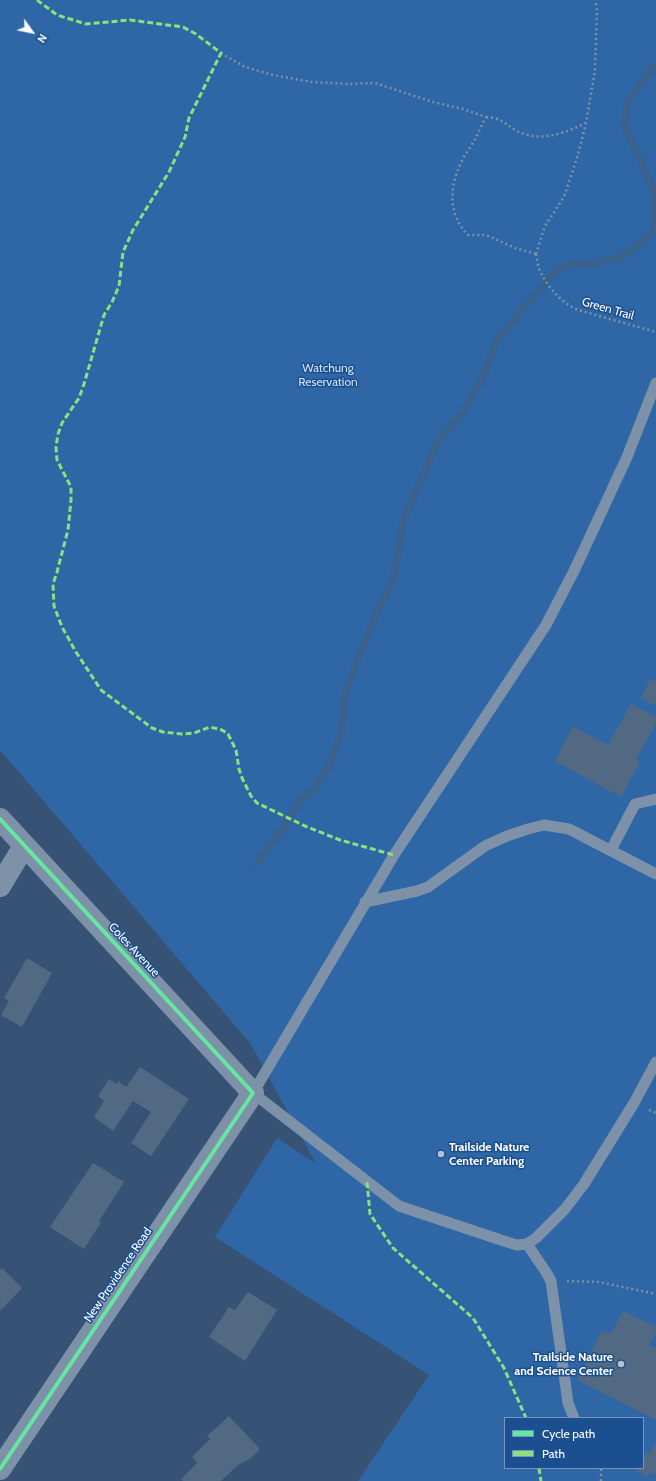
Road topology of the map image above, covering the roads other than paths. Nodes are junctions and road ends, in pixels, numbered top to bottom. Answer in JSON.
{"nodes":[{"id":1,"x":656,"y":383,"type":"edge"},
{"id":2,"x":656,"y":799,"type":"edge"},
{"id":3,"x":0,"y":819,"type":"edge"},
{"id":4,"x":24,"y":846,"type":"junction"},
{"id":5,"x":611,"y":850,"type":"junction"},
{"id":6,"x":656,"y":874,"type":"edge"},
{"id":7,"x":0,"y":886,"type":"edge"},
{"id":8,"x":365,"y":902,"type":"junction"},
{"id":9,"x":656,"y":1062,"type":"edge"},
{"id":10,"x":253,"y":1093,"type":"junction"},
{"id":11,"x":527,"y":1244,"type":"junction"},
{"id":12,"x":574,"y":1417,"type":"edge"},
{"id":13,"x":0,"y":1469,"type":"edge"}],
"edges":[{"from":1,"to":8,"type":"lane"},
{"from":2,"to":5,"type":"lane"},
{"from":3,"to":4,"type":"street","name":"Coles Avenue"},
{"from":4,"to":7,"type":"street"},
{"from":4,"to":10,"type":"street","name":"Coles Avenue"},
{"from":5,"to":6,"type":"lane"},
{"from":5,"to":8,"type":"lane"},
{"from":8,"to":10,"type":"lane"},
{"from":9,"to":11,"type":"lane"},
{"from":10,"to":11,"type":"lane"},
{"from":10,"to":13,"type":"street","name":"New Providence Road"},
{"from":11,"to":12,"type":"lane"}]}
